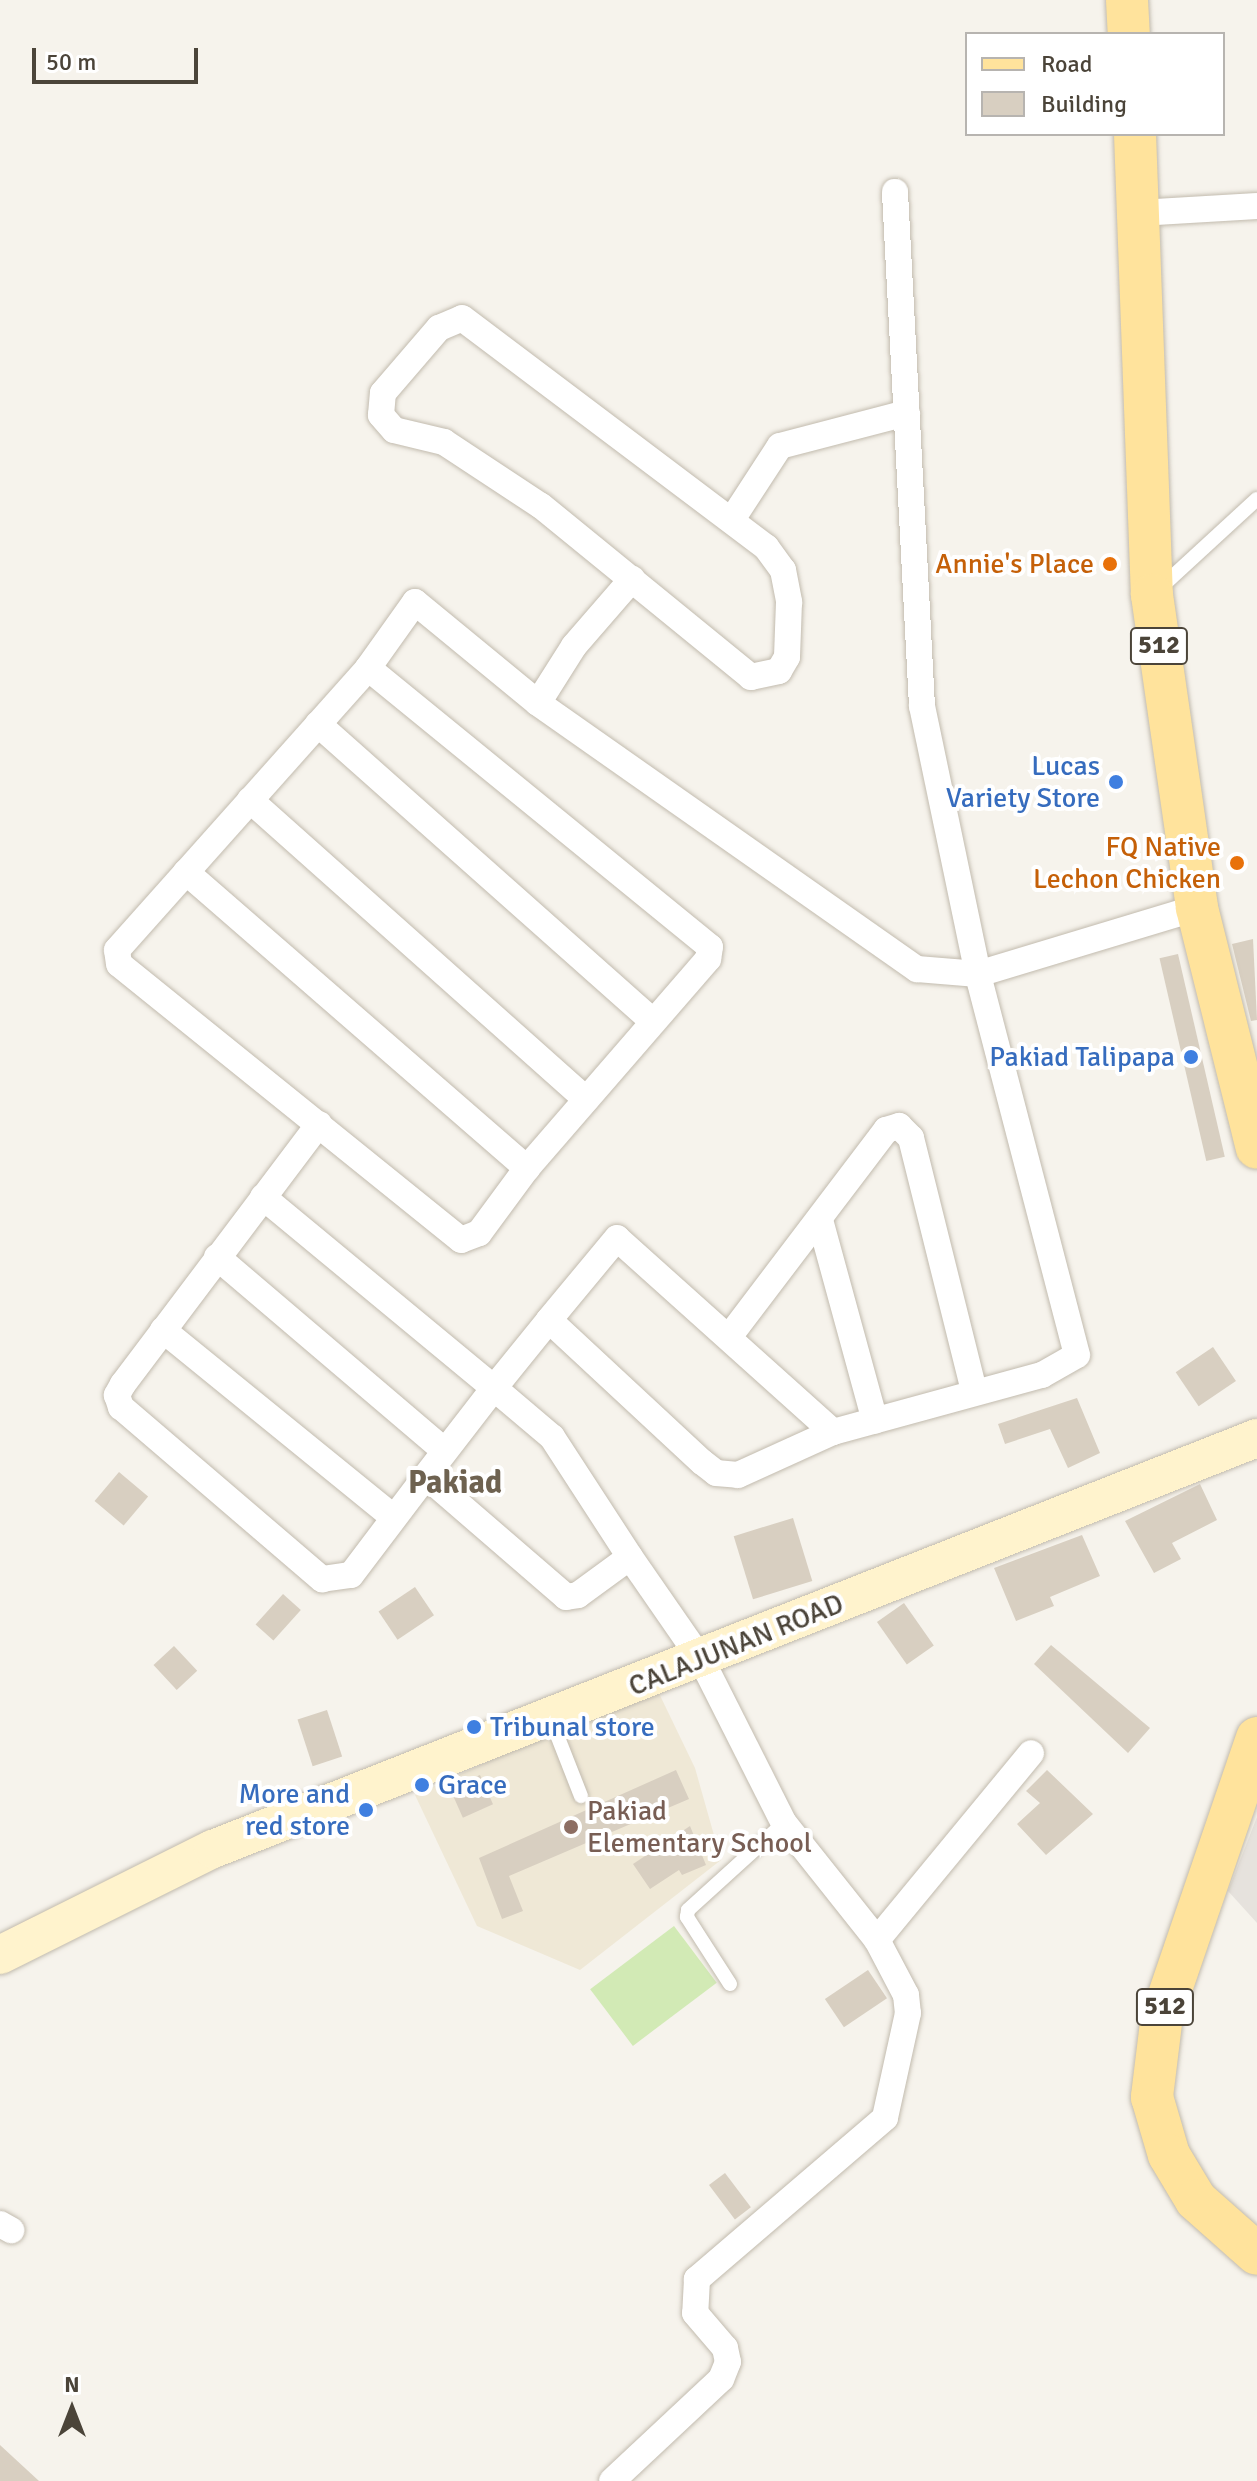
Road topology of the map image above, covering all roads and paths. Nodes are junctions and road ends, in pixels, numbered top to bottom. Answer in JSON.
{"nodes":[{"id":1,"x":1127,"y":0,"type":"edge"},
{"id":2,"x":1129,"y":32,"type":"edge"},
{"id":3,"x":1135,"y":136,"type":"edge"},
{"id":4,"x":895,"y":192,"type":"dead end"},
{"id":5,"x":1257,"y":206,"type":"edge"},
{"id":6,"x":1139,"y":213,"type":"junction"},
{"id":7,"x":907,"y":413,"type":"junction"},
{"id":8,"x":1257,"y":499,"type":"edge"},
{"id":9,"x":733,"y":518,"type":"junction"},
{"id":10,"x":632,"y":579,"type":"junction"},
{"id":11,"x":1152,"y":595,"type":"junction"},
{"id":12,"x":368,"y":668,"type":"junction"},
{"id":13,"x":538,"y":703,"type":"junction"},
{"id":14,"x":318,"y":724,"type":"junction"},
{"id":15,"x":250,"y":800,"type":"junction"},
{"id":16,"x":186,"y":872,"type":"junction"},
{"id":17,"x":1197,"y":908,"type":"junction"},
{"id":18,"x":978,"y":974,"type":"junction"},
{"id":19,"x":653,"y":1021,"type":"junction"},
{"id":20,"x":586,"y":1099,"type":"junction"},
{"id":21,"x":319,"y":1124,"type":"junction"},
{"id":22,"x":1257,"y":1148,"type":"edge"},
{"id":23,"x":527,"y":1168,"type":"junction"},
{"id":24,"x":263,"y":1197,"type":"junction"},
{"id":25,"x":820,"y":1220,"type":"junction"},
{"id":26,"x":217,"y":1257,"type":"junction"},
{"id":27,"x":549,"y":1320,"type":"junction"},
{"id":28,"x":163,"y":1330,"type":"junction"},
{"id":29,"x":729,"y":1337,"type":"junction"},
{"id":30,"x":494,"y":1388,"type":"junction"},
{"id":31,"x":974,"y":1390,"type":"junction"},
{"id":32,"x":875,"y":1421,"type":"junction"},
{"id":33,"x":833,"y":1432,"type":"junction"},
{"id":34,"x":1257,"y":1438,"type":"edge"},
{"id":35,"x":445,"y":1451,"type":"junction"},
{"id":36,"x":426,"y":1476,"type":"junction"},
{"id":37,"x":392,"y":1516,"type":"junction"},
{"id":38,"x":630,"y":1557,"type":"junction"},
{"id":39,"x":702,"y":1661,"type":"junction"},
{"id":40,"x":550,"y":1717,"type":"junction"},
{"id":41,"x":1257,"y":1738,"type":"edge"},
{"id":42,"x":1031,"y":1753,"type":"dead end"},
{"id":43,"x":581,"y":1796,"type":"dead end"},
{"id":44,"x":784,"y":1823,"type":"junction"},
{"id":45,"x":877,"y":1940,"type":"junction"},
{"id":46,"x":0,"y":1955,"type":"edge"},
{"id":47,"x":730,"y":1984,"type":"dead end"},
{"id":48,"x":1257,"y":2254,"type":"edge"},
{"id":49,"x":612,"y":2481,"type":"edge"}],
"edges":[{"from":1,"to":2,"type":"main road"},
{"from":3,"to":6,"type":"main road","number":"512"},
{"from":4,"to":7,"type":"street"},
{"from":5,"to":6,"type":"street"},
{"from":6,"to":11,"type":"main road","number":"512"},
{"from":7,"to":9,"type":"street"},
{"from":7,"to":18,"type":"street"},
{"from":8,"to":11,"type":"lane"},
{"from":9,"to":10,"type":"street"},
{"from":9,"to":10,"type":"street"},
{"from":10,"to":13,"type":"street"},
{"from":11,"to":17,"type":"main road","number":"512"},
{"from":12,"to":13,"type":"street"},
{"from":12,"to":14,"type":"street"},
{"from":12,"to":19,"type":"street"},
{"from":13,"to":18,"type":"street"},
{"from":14,"to":15,"type":"street"},
{"from":14,"to":19,"type":"street"},
{"from":15,"to":16,"type":"street"},
{"from":15,"to":20,"type":"street"},
{"from":16,"to":21,"type":"street"},
{"from":16,"to":23,"type":"street"},
{"from":17,"to":18,"type":"street"},
{"from":17,"to":22,"type":"main road","number":"512"},
{"from":18,"to":31,"type":"street"},
{"from":19,"to":20,"type":"street"},
{"from":20,"to":23,"type":"street"},
{"from":21,"to":23,"type":"street"},
{"from":21,"to":24,"type":"street"},
{"from":24,"to":26,"type":"street"},
{"from":24,"to":30,"type":"street"},
{"from":25,"to":29,"type":"street"},
{"from":25,"to":31,"type":"street"},
{"from":25,"to":32,"type":"street"},
{"from":26,"to":28,"type":"street"},
{"from":26,"to":35,"type":"street"},
{"from":27,"to":29,"type":"street"},
{"from":27,"to":30,"type":"street"},
{"from":27,"to":33,"type":"street"},
{"from":28,"to":37,"type":"street"},
{"from":28,"to":37,"type":"street"},
{"from":29,"to":33,"type":"street"},
{"from":30,"to":35,"type":"street"},
{"from":30,"to":38,"type":"street"},
{"from":31,"to":32,"type":"street"},
{"from":32,"to":33,"type":"street"},
{"from":34,"to":39,"type":"main road","name":"CALAJUNAN ROAD"},
{"from":35,"to":36,"type":"street"},
{"from":36,"to":37,"type":"street"},
{"from":36,"to":38,"type":"street"},
{"from":38,"to":39,"type":"street"},
{"from":39,"to":40,"type":"main road","name":"CALAJUNAN ROAD"},
{"from":39,"to":44,"type":"street"},
{"from":40,"to":43,"type":"lane"},
{"from":40,"to":46,"type":"main road","name":"CALAJUNAN ROAD"},
{"from":41,"to":48,"type":"main road","number":"512"},
{"from":42,"to":45,"type":"street"},
{"from":44,"to":45,"type":"street"},
{"from":44,"to":47,"type":"lane"},
{"from":45,"to":49,"type":"street"}]}
